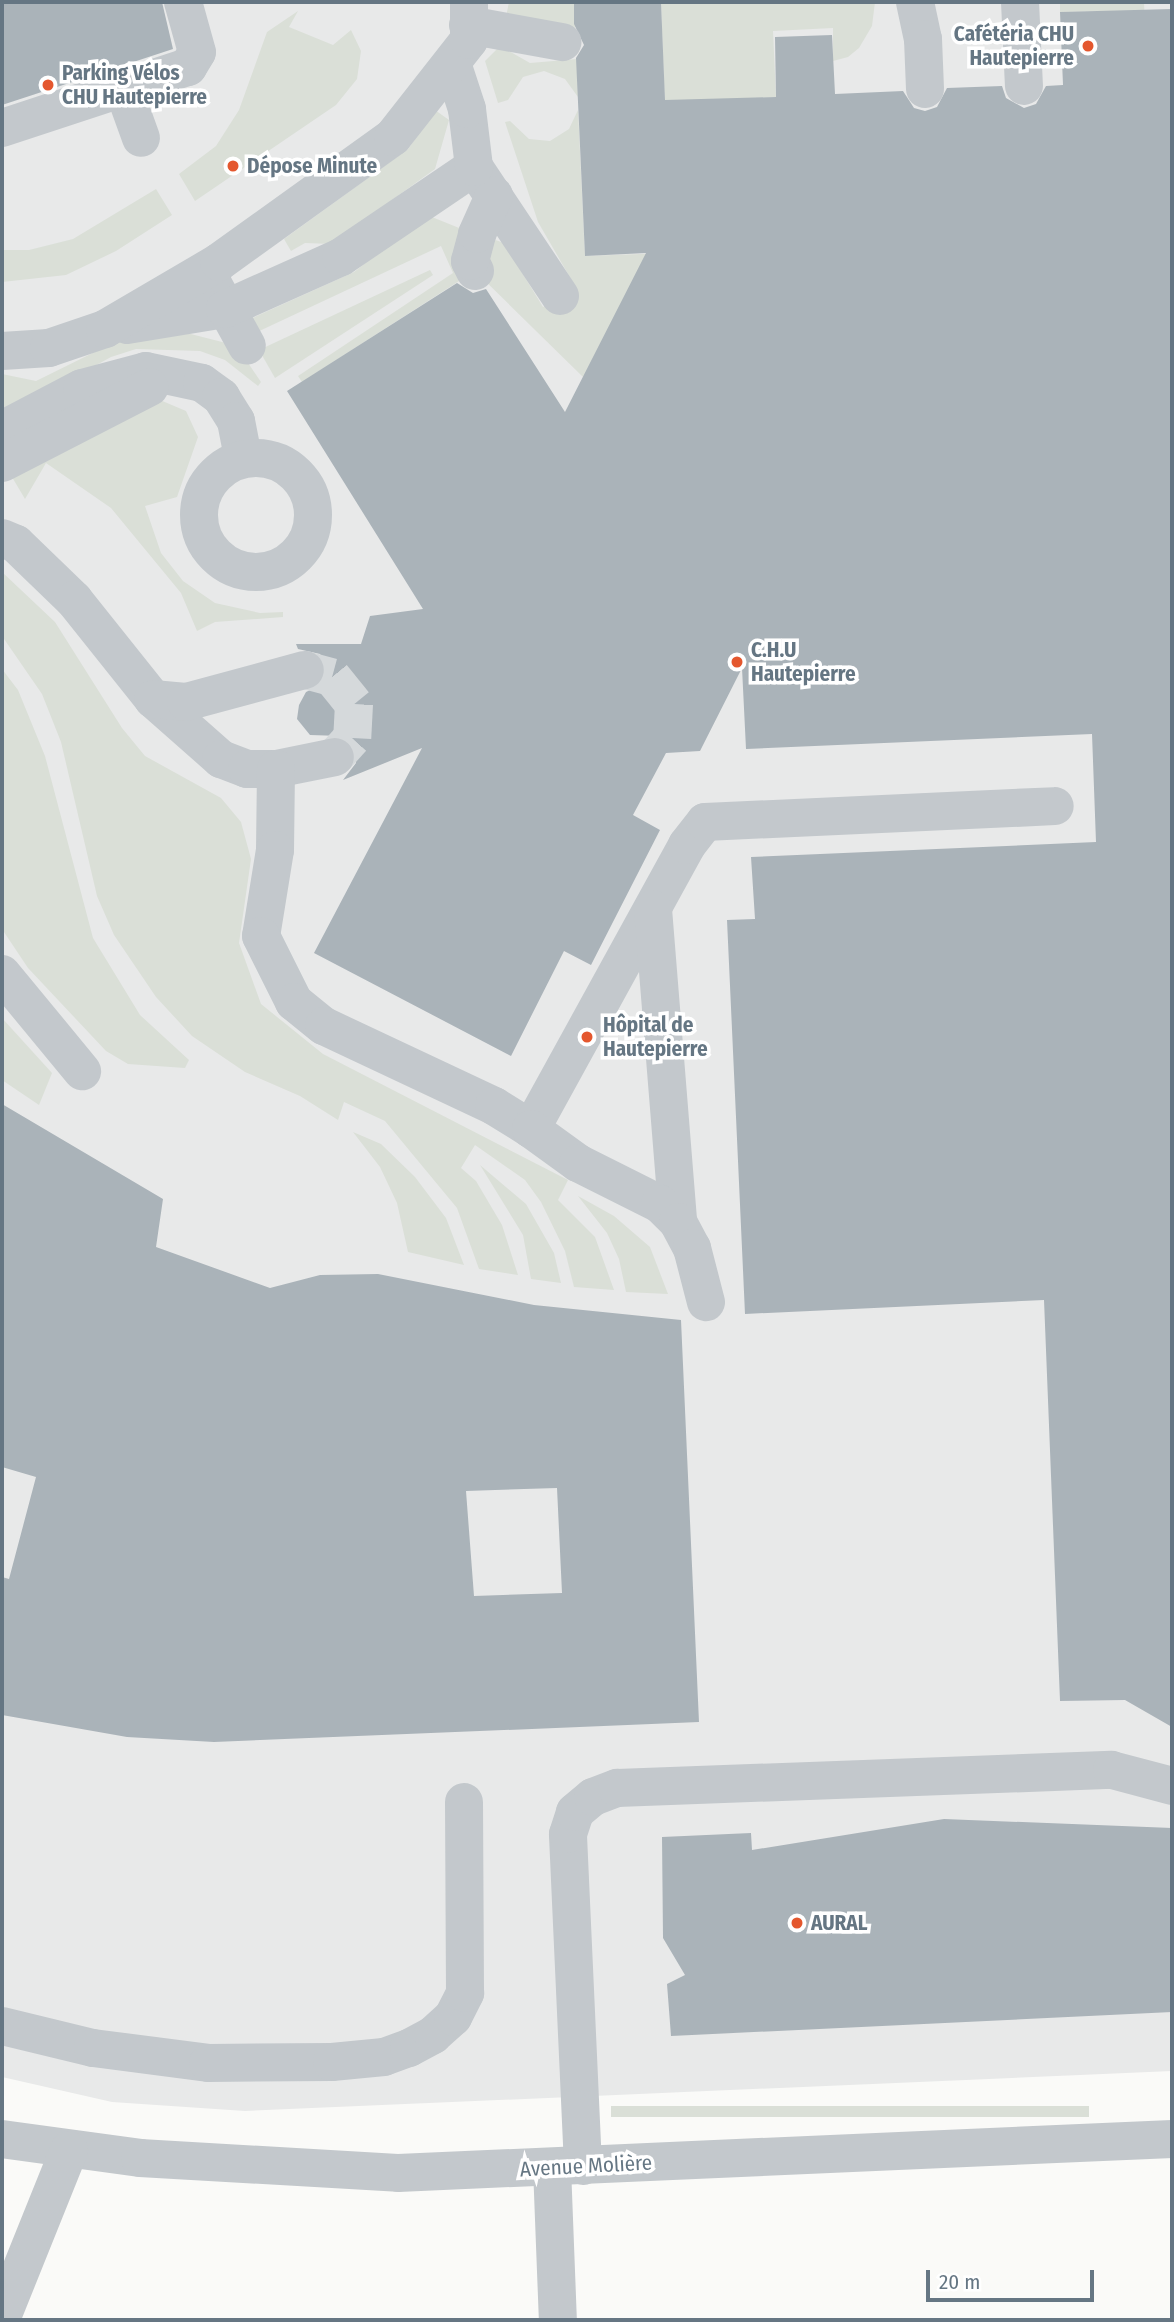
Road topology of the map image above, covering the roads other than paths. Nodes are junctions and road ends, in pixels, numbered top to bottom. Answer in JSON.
{"nodes":[{"id":1,"x":183,"y":2,"type":"edge"},
{"id":2,"x":915,"y":2,"type":"edge"},
{"id":3,"x":1020,"y":2,"type":"edge"},
{"id":4,"x":468,"y":13,"type":"edge"},
{"id":5,"x":562,"y":42,"type":"dead end"},
{"id":6,"x":452,"y":63,"type":"junction"},
{"id":7,"x":1024,"y":86,"type":"dead end"},
{"id":8,"x":123,"y":88,"type":"junction"},
{"id":9,"x":925,"y":89,"type":"dead end"},
{"id":10,"x":2,"y":128,"type":"edge"},
{"id":11,"x":141,"y":138,"type":"dead end"},
{"id":12,"x":484,"y":182,"type":"junction"},
{"id":13,"x":208,"y":260,"type":"junction"},
{"id":14,"x":475,"y":271,"type":"dead end"},
{"id":15,"x":560,"y":296,"type":"dead end"},
{"id":16,"x":225,"y":309,"type":"junction"},
{"id":17,"x":105,"y":329,"type":"junction"},
{"id":18,"x":251,"y":347,"type":"dead end"},
{"id":19,"x":2,"y":351,"type":"edge"},
{"id":20,"x":178,"y":376,"type":"junction"},
{"id":21,"x":2,"y":430,"type":"edge"},
{"id":22,"x":243,"y":458,"type":"dead end"},
{"id":23,"x":2,"y":463,"type":"edge"},
{"id":24,"x":2,"y":538,"type":"edge"},
{"id":25,"x":306,"y":670,"type":"tunnel mouth"},
{"id":26,"x":153,"y":699,"type":"junction"},
{"id":27,"x":335,"y":757,"type":"dead end"},
{"id":28,"x":276,"y":769,"type":"junction"},
{"id":29,"x":1055,"y":806,"type":"dead end"},
{"id":30,"x":653,"y":909,"type":"junction"},
{"id":31,"x":2,"y":974,"type":"edge"},
{"id":32,"x":82,"y":1071,"type":"dead end"},
{"id":33,"x":531,"y":1129,"type":"junction"},
{"id":34,"x":678,"y":1222,"type":"junction"},
{"id":35,"x":706,"y":1302,"type":"dead end"},
{"id":36,"x":1172,"y":1786,"type":"edge"},
{"id":37,"x":464,"y":1802,"type":"dead end"},
{"id":38,"x":2,"y":2026,"type":"edge"},
{"id":39,"x":1172,"y":2139,"type":"edge"},
{"id":40,"x":4,"y":2146,"type":"edge"},
{"id":41,"x":69,"y":2150,"type":"junction"},
{"id":42,"x":567,"y":2166,"type":"junction"},
{"id":43,"x":2,"y":2317,"type":"edge"},
{"id":44,"x":558,"y":2320,"type":"edge"}],
"edges":[{"from":1,"to":8,"type":"street"},
{"from":2,"to":9,"type":"street"},
{"from":3,"to":7,"type":"street"},
{"from":4,"to":5,"type":"street"},
{"from":4,"to":6,"type":"street"},
{"from":6,"to":12,"type":"street"},
{"from":6,"to":13,"type":"street"},
{"from":8,"to":10,"type":"street"},
{"from":8,"to":11,"type":"street"},
{"from":12,"to":14,"type":"street"},
{"from":12,"to":15,"type":"street"},
{"from":12,"to":16,"type":"street"},
{"from":13,"to":16,"type":"street"},
{"from":13,"to":17,"type":"street"},
{"from":16,"to":17,"type":"street"},
{"from":16,"to":18,"type":"street"},
{"from":17,"to":19,"type":"street"},
{"from":20,"to":21,"type":"street"},
{"from":20,"to":22,"type":"street"},
{"from":20,"to":23,"type":"street"},
{"from":24,"to":26,"type":"street"},
{"from":25,"to":26,"type":"street"},
{"from":26,"to":28,"type":"street"},
{"from":27,"to":28,"type":"street"},
{"from":28,"to":33,"type":"street"},
{"from":29,"to":30,"type":"street"},
{"from":30,"to":33,"type":"street"},
{"from":30,"to":34,"type":"street"},
{"from":31,"to":32,"type":"street"},
{"from":33,"to":34,"type":"street"},
{"from":34,"to":35,"type":"street"},
{"from":36,"to":42,"type":"street"},
{"from":37,"to":38,"type":"street"},
{"from":39,"to":42,"type":"street","name":"Avenue Molière"},
{"from":40,"to":41,"type":"street","name":"Avenue Molière"},
{"from":41,"to":42,"type":"street","name":"Avenue Molière"},
{"from":41,"to":43,"type":"street"},
{"from":42,"to":44,"type":"street"}]}
